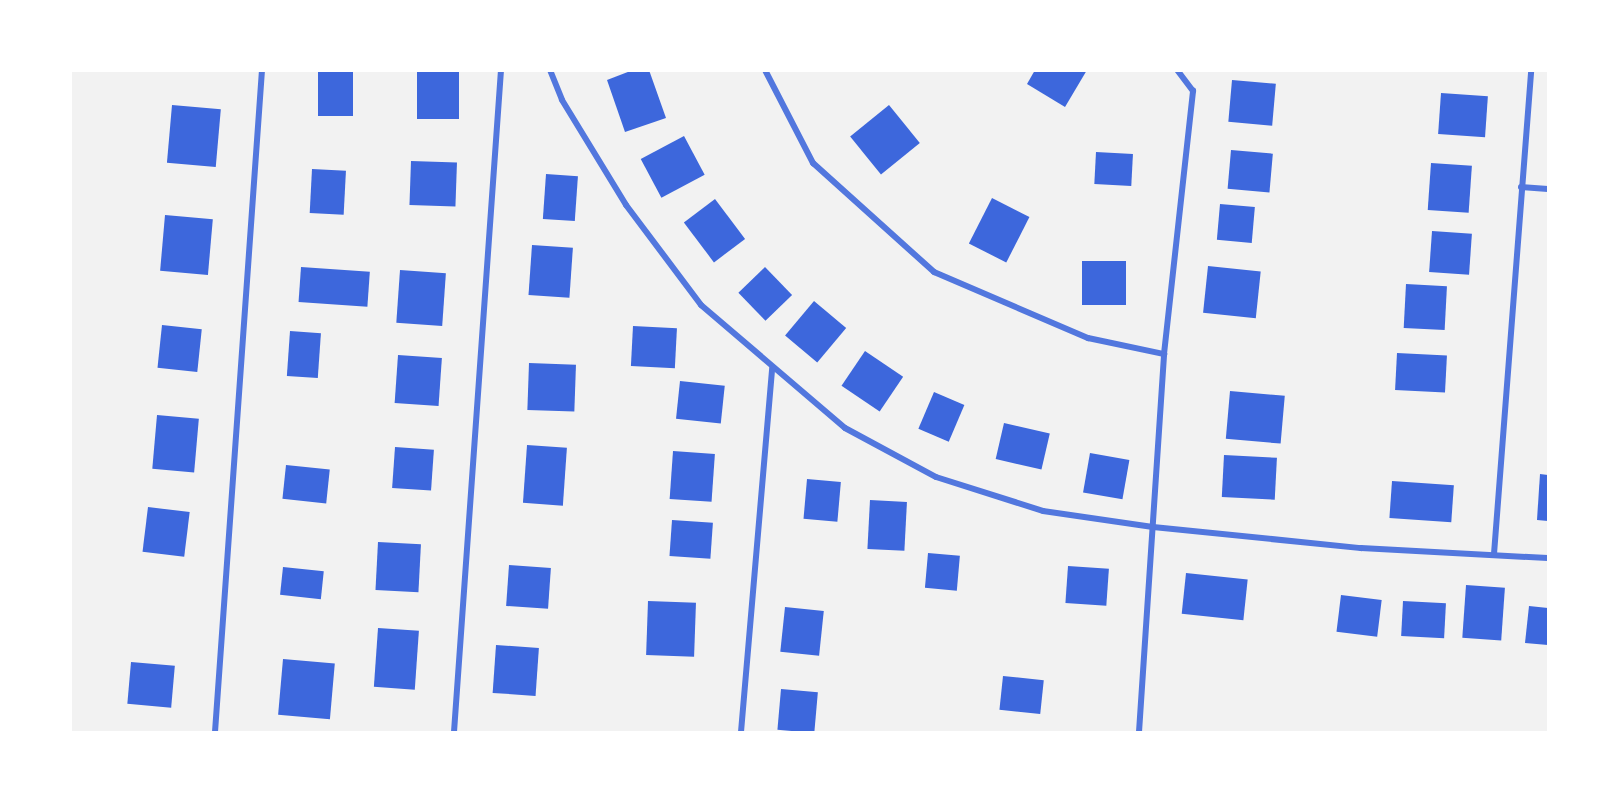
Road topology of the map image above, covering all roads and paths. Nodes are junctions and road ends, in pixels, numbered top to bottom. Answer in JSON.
{"nodes":[{"id":1,"x":262,"y":70,"type":"edge"},
{"id":2,"x":501,"y":70,"type":"edge"},
{"id":3,"x":550,"y":70,"type":"edge"},
{"id":4,"x":765,"y":70,"type":"edge"},
{"id":5,"x":1177,"y":70,"type":"edge"},
{"id":6,"x":1531,"y":70,"type":"edge"},
{"id":7,"x":1521,"y":187,"type":"junction"},
{"id":8,"x":1548,"y":189,"type":"edge"},
{"id":9,"x":1164,"y":354,"type":"junction"},
{"id":10,"x":772,"y":368,"type":"junction"},
{"id":11,"x":1153,"y":527,"type":"junction"},
{"id":12,"x":1494,"y":554,"type":"junction"},
{"id":13,"x":1548,"y":558,"type":"edge"},
{"id":14,"x":215,"y":732,"type":"edge"},
{"id":15,"x":454,"y":732,"type":"edge"},
{"id":16,"x":741,"y":732,"type":"edge"},
{"id":17,"x":1139,"y":732,"type":"edge"}],
"edges":[{"from":1,"to":14,"type":"street"},
{"from":2,"to":15,"type":"street"},
{"from":3,"to":10,"type":"street"},
{"from":4,"to":9,"type":"street"},
{"from":5,"to":9,"type":"street"},
{"from":6,"to":7,"type":"street"},
{"from":7,"to":8,"type":"street"},
{"from":7,"to":12,"type":"street"},
{"from":9,"to":11,"type":"street"},
{"from":10,"to":11,"type":"street"},
{"from":10,"to":16,"type":"street"},
{"from":11,"to":12,"type":"street"},
{"from":11,"to":17,"type":"street"},
{"from":12,"to":13,"type":"street"}]}
